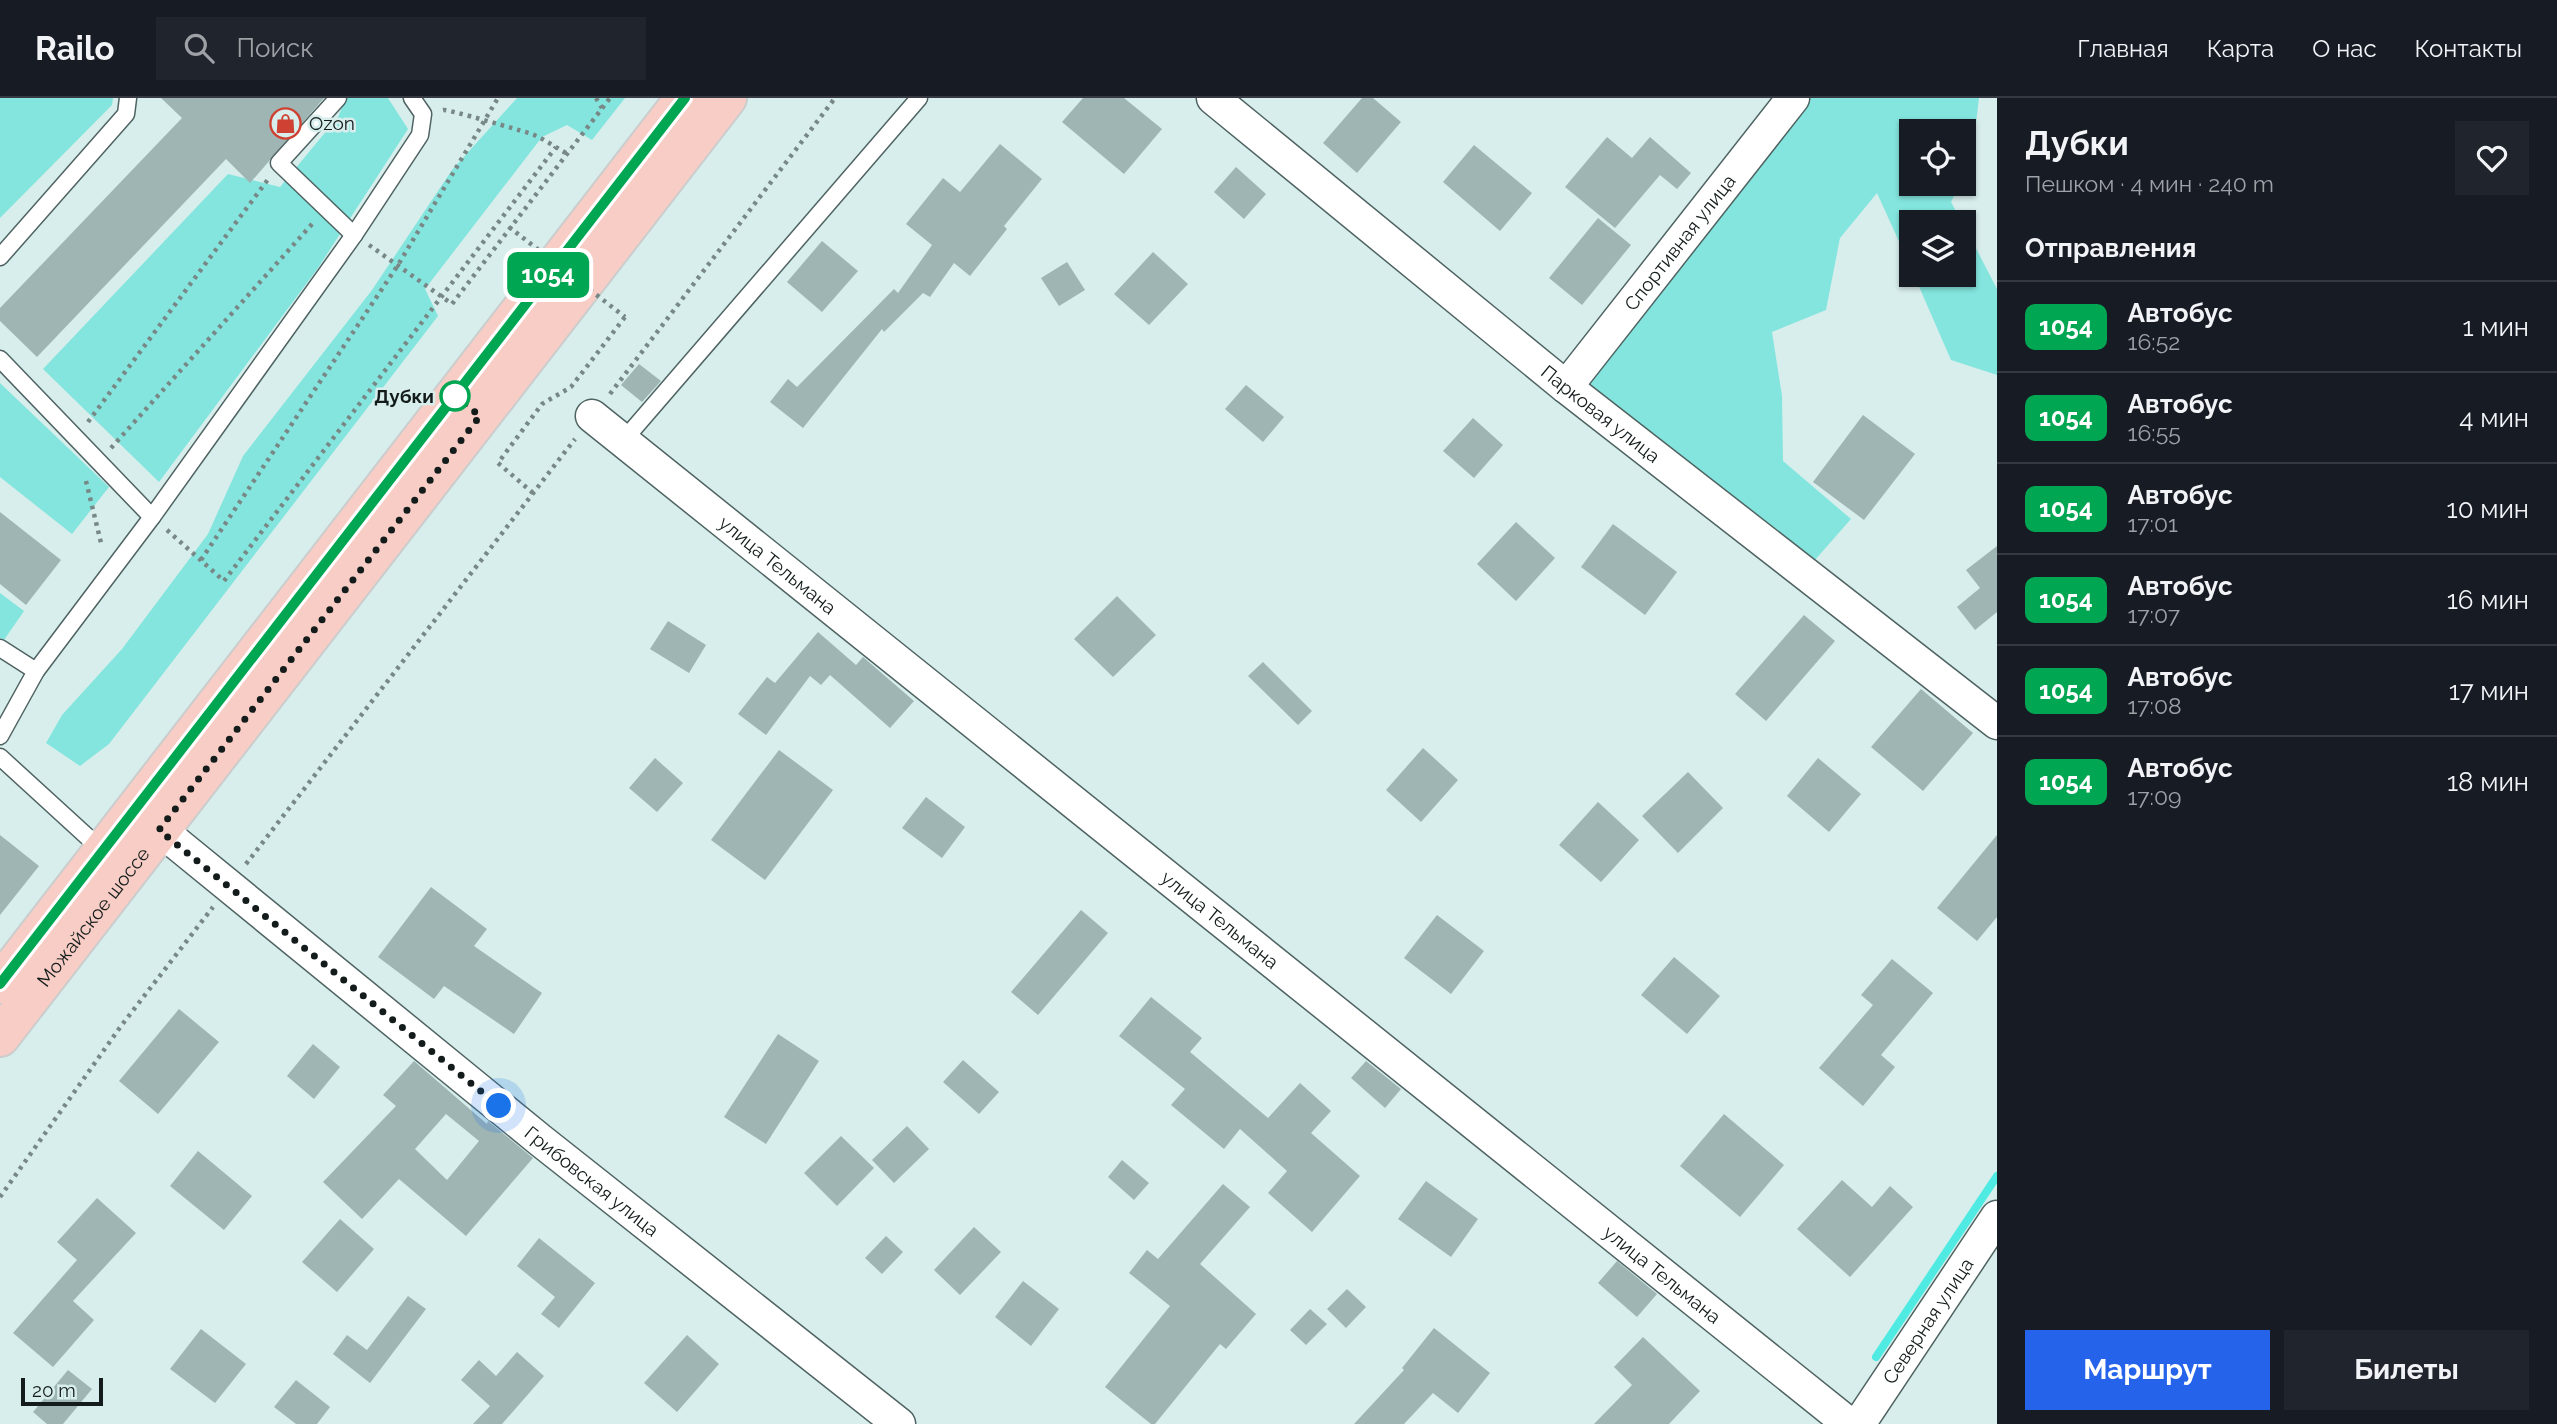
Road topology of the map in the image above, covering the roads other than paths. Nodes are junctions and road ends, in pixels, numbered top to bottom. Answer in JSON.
{"nodes":[{"id":1,"x":128,"y":98,"type":"edge"},
{"id":2,"x":338,"y":98,"type":"edge"},
{"id":3,"x":412,"y":98,"type":"edge"},
{"id":4,"x":685,"y":98,"type":"edge"},
{"id":5,"x":727,"y":98,"type":"edge"},
{"id":6,"x":919,"y":98,"type":"edge"},
{"id":7,"x":1213,"y":98,"type":"edge"},
{"id":8,"x":1793,"y":98,"type":"edge"},
{"id":9,"x":354,"y":235,"type":"junction"},
{"id":10,"x":0,"y":257,"type":"edge"},
{"id":11,"x":0,"y":359,"type":"edge"},
{"id":12,"x":1566,"y":387,"type":"junction"},
{"id":13,"x":592,"y":416,"type":"road end"},
{"id":14,"x":623,"y":441,"type":"junction"},
{"id":15,"x":152,"y":517,"type":"junction"},
{"id":16,"x":0,"y":648,"type":"edge"},
{"id":17,"x":36,"y":671,"type":"junction"},
{"id":18,"x":1997,"y":723,"type":"edge"},
{"id":19,"x":0,"y":736,"type":"edge"},
{"id":20,"x":0,"y":757,"type":"edge"},
{"id":21,"x":159,"y":830,"type":"junction"},
{"id":22,"x":104,"y":852,"type":"junction"},
{"id":23,"x":0,"y":984,"type":"edge"},
{"id":24,"x":0,"y":1037,"type":"edge"},
{"id":25,"x":1997,"y":1217,"type":"edge"},
{"id":26,"x":899,"y":1424,"type":"edge"},
{"id":27,"x":1849,"y":1424,"type":"edge"},
{"id":28,"x":1858,"y":1424,"type":"edge"}],
"edges":[{"from":1,"to":10,"type":"lane"},
{"from":2,"to":9,"type":"lane"},
{"from":3,"to":9,"type":"lane"},
{"from":4,"to":22,"type":"main road","name":"Можайское шоссе"},
{"from":5,"to":21,"type":"main road","name":"Можайское шоссе"},
{"from":6,"to":14,"type":"lane"},
{"from":7,"to":12,"type":"street","name":"Парковая улица"},
{"from":8,"to":12,"type":"street","name":"Спортивная улица"},
{"from":9,"to":15,"type":"lane"},
{"from":11,"to":15,"type":"lane"},
{"from":12,"to":18,"type":"street","name":"Парковая улица"},
{"from":13,"to":14,"type":"street","name":"улица Тельмана"},
{"from":14,"to":27,"type":"street","name":"улица Тельмана"},
{"from":15,"to":17,"type":"lane"},
{"from":16,"to":17,"type":"lane"},
{"from":17,"to":19,"type":"lane"},
{"from":20,"to":22,"type":"lane"},
{"from":21,"to":24,"type":"main road","name":"Можайское шоссе"},
{"from":21,"to":26,"type":"street","name":"Грибовская улица"},
{"from":22,"to":23,"type":"main road","name":"Можайское шоссе"},
{"from":25,"to":28,"type":"street","name":"Северная улица"}]}
